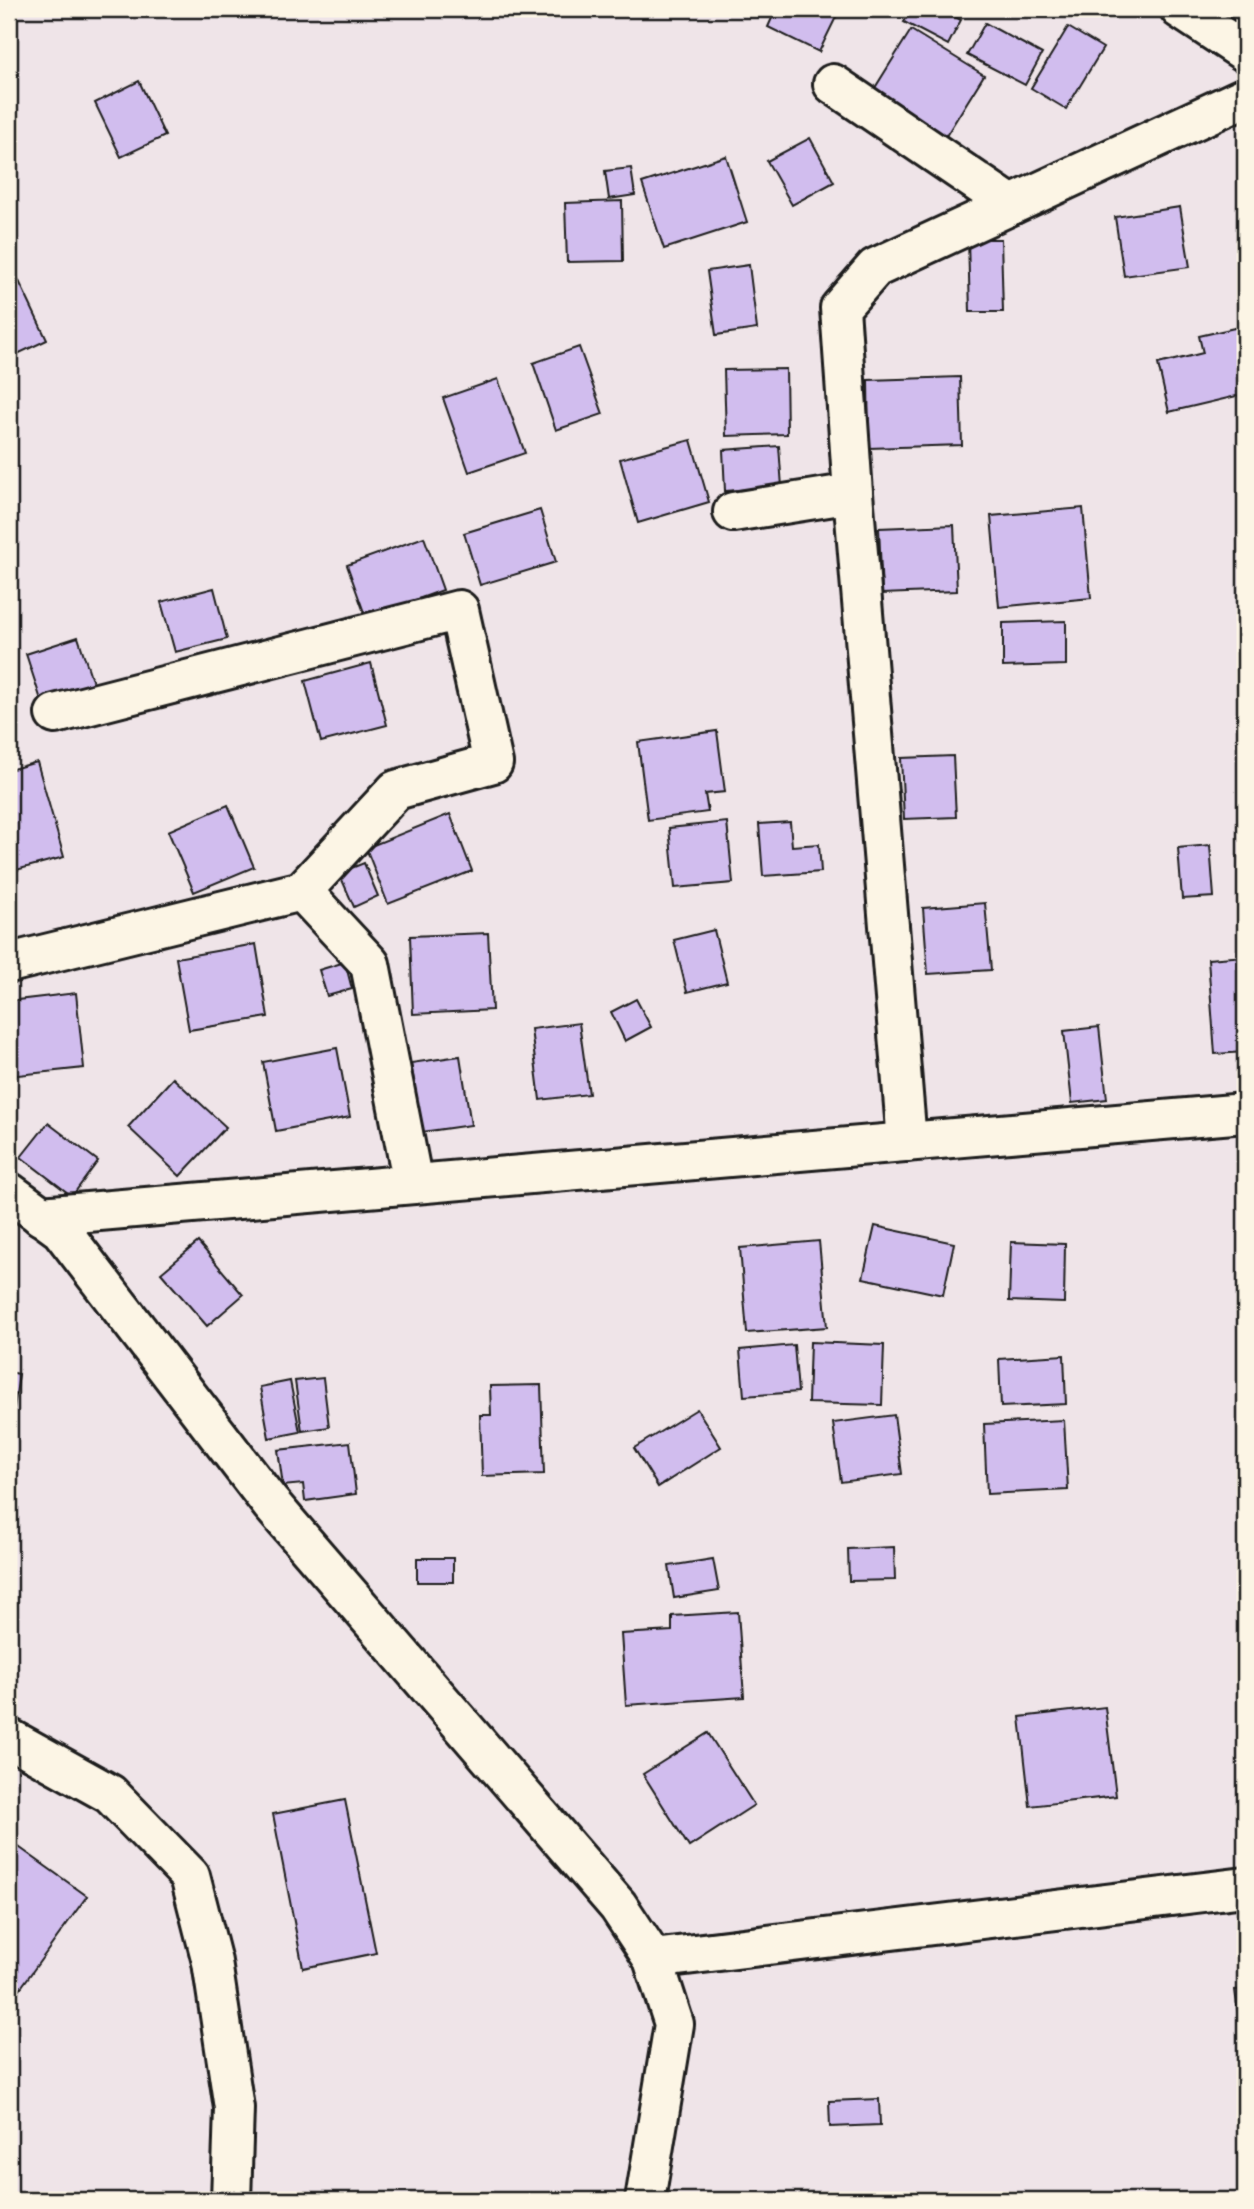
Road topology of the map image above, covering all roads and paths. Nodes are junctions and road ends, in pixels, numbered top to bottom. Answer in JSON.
{"nodes":[{"id":1,"x":1180,"y":9,"type":"edge"},
{"id":2,"x":1245,"y":52,"type":"edge"},
{"id":3,"x":833,"y":84,"type":"dead end"},
{"id":4,"x":1245,"y":96,"type":"edge"},
{"id":5,"x":1010,"y":205,"type":"junction"},
{"id":6,"x":853,"y":493,"type":"junction"},
{"id":7,"x":733,"y":512,"type":"dead end"},
{"id":8,"x":55,"y":714,"type":"dead end"},
{"id":9,"x":302,"y":891,"type":"junction"},
{"id":10,"x":9,"y":963,"type":"edge"},
{"id":11,"x":1245,"y":1113,"type":"edge"},
{"id":12,"x":907,"y":1142,"type":"junction"},
{"id":13,"x":413,"y":1184,"type":"junction"},
{"id":14,"x":9,"y":1192,"type":"edge"},
{"id":15,"x":41,"y":1216,"type":"junction"},
{"id":16,"x":9,"y":1738,"type":"edge"},
{"id":17,"x":1245,"y":1887,"type":"edge"},
{"id":18,"x":653,"y":1959,"type":"junction"},
{"id":19,"x":231,"y":2200,"type":"edge"},
{"id":20,"x":645,"y":2200,"type":"edge"}],
"edges":[{"from":1,"to":2,"type":"street"},
{"from":3,"to":5,"type":"street"},
{"from":4,"to":5,"type":"street"},
{"from":5,"to":6,"type":"street"},
{"from":6,"to":7,"type":"street"},
{"from":6,"to":12,"type":"street"},
{"from":8,"to":9,"type":"street"},
{"from":9,"to":10,"type":"street"},
{"from":9,"to":13,"type":"street"},
{"from":11,"to":12,"type":"street"},
{"from":12,"to":13,"type":"street"},
{"from":13,"to":15,"type":"street"},
{"from":14,"to":15,"type":"street"},
{"from":15,"to":18,"type":"street"},
{"from":16,"to":19,"type":"street"},
{"from":17,"to":18,"type":"street"},
{"from":18,"to":20,"type":"street"}]}
